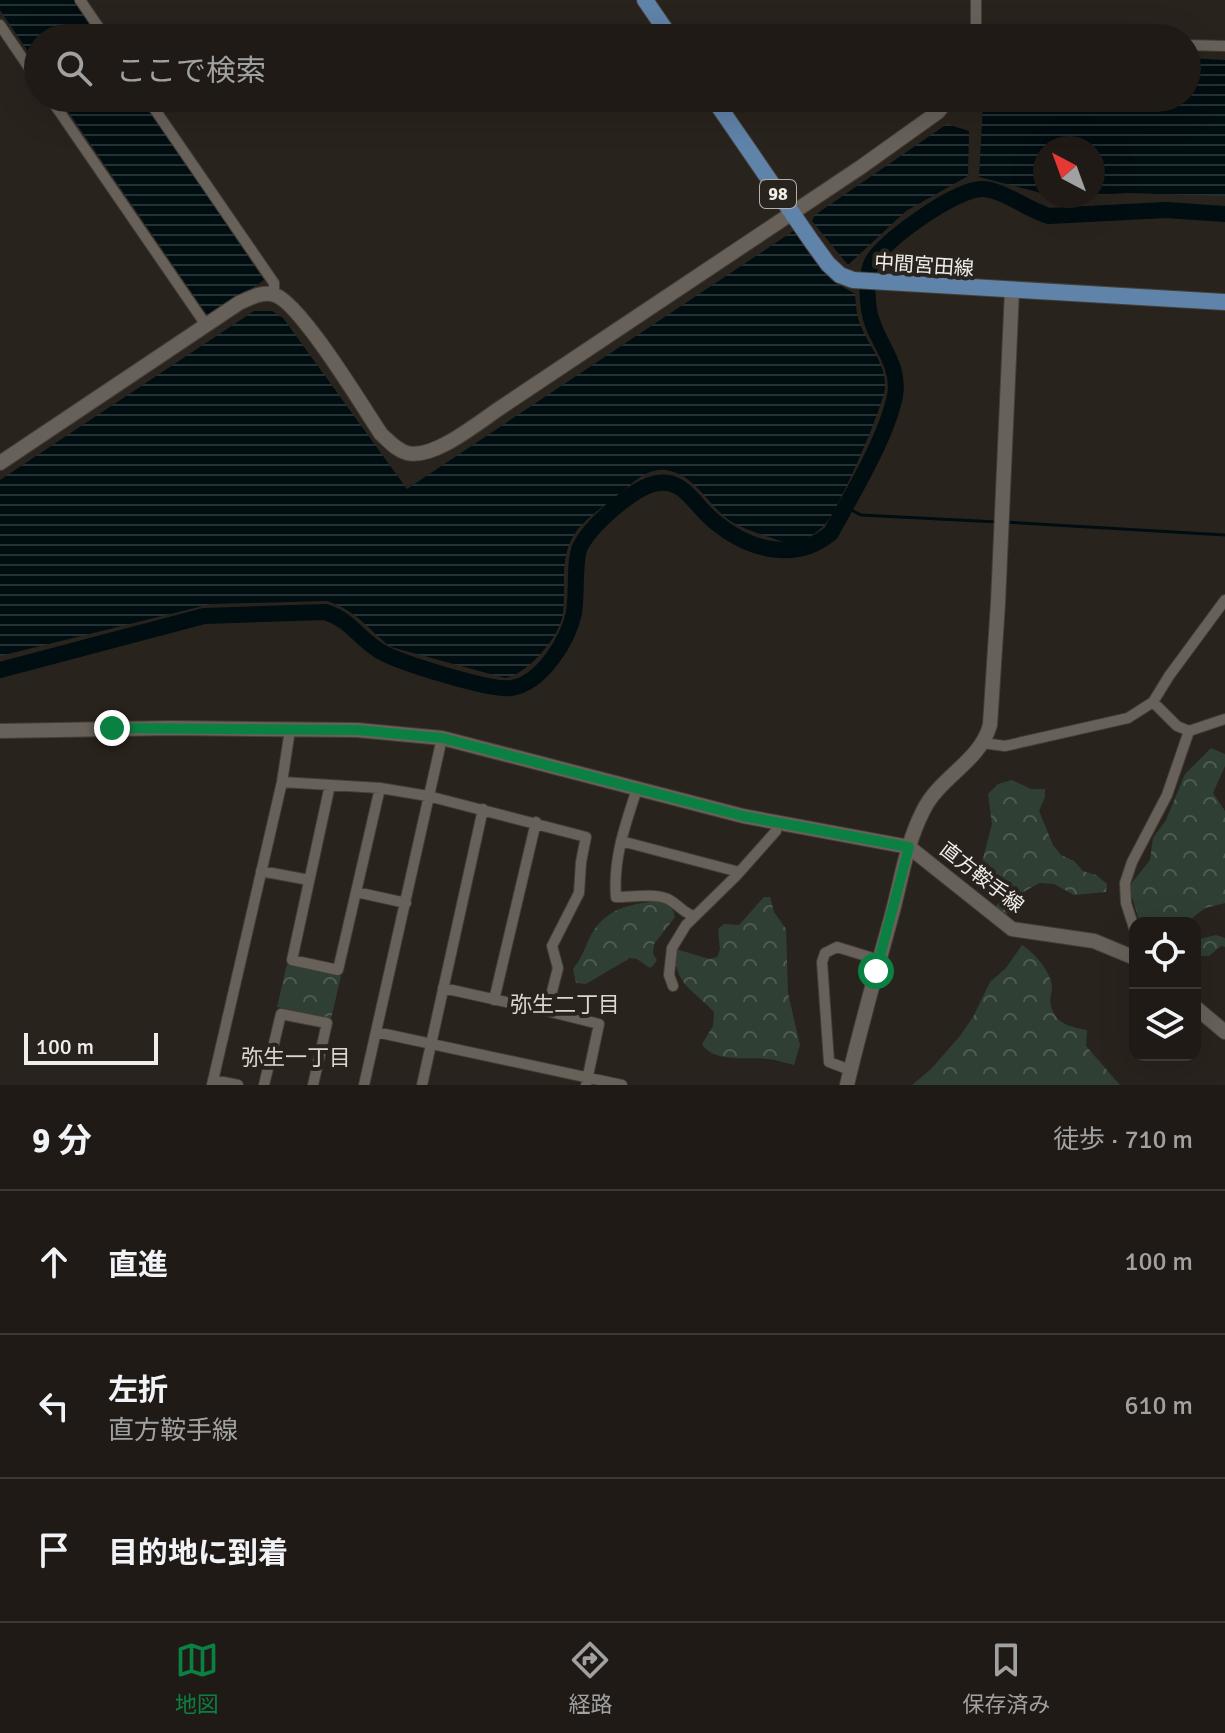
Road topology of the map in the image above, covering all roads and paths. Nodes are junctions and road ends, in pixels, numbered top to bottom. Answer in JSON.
{"nodes":[{"id":1,"x":80,"y":0,"type":"edge"},
{"id":2,"x":645,"y":0,"type":"edge"},
{"id":3,"x":976,"y":0,"type":"edge"},
{"id":4,"x":96,"y":24,"type":"edge"},
{"id":5,"x":661,"y":24,"type":"edge"},
{"id":6,"x":976,"y":24,"type":"edge"},
{"id":7,"x":0,"y":25,"type":"edge"},
{"id":8,"x":1201,"y":45,"type":"edge"},
{"id":9,"x":1225,"y":46,"type":"edge"},
{"id":10,"x":24,"y":60,"type":"edge"},
{"id":11,"x":60,"y":112,"type":"edge"},
{"id":12,"x":157,"y":112,"type":"edge"},
{"id":13,"x":723,"y":112,"type":"edge"},
{"id":14,"x":938,"y":112,"type":"edge"},
{"id":15,"x":792,"y":213,"type":"junction"},
{"id":16,"x":1012,"y":290,"type":"junction"},
{"id":17,"x":274,"y":295,"type":"junction"},
{"id":18,"x":1225,"y":302,"type":"edge"},
{"id":19,"x":206,"y":325,"type":"junction"},
{"id":20,"x":0,"y":463,"type":"edge"},
{"id":21,"x":1225,"y":600,"type":"edge"},
{"id":22,"x":1153,"y":702,"type":"junction"},
{"id":23,"x":1225,"y":719,"type":"edge"},
{"id":24,"x":290,"y":730,"type":"junction"},
{"id":25,"x":0,"y":731,"type":"edge"},
{"id":26,"x":1189,"y":731,"type":"junction"},
{"id":27,"x":442,"y":738,"type":"junction"},
{"id":28,"x":983,"y":743,"type":"junction"},
{"id":29,"x":282,"y":782,"type":"junction"},
{"id":30,"x":330,"y":785,"type":"junction"},
{"id":31,"x":380,"y":788,"type":"junction"},
{"id":32,"x":637,"y":789,"type":"junction"},
{"id":33,"x":428,"y":796,"type":"junction"},
{"id":34,"x":483,"y":809,"type":"junction"},
{"id":35,"x":536,"y":822,"type":"junction"},
{"id":36,"x":777,"y":822,"type":"junction"},
{"id":37,"x":621,"y":841,"type":"junction"},
{"id":38,"x":909,"y":847,"type":"junction"},
{"id":39,"x":261,"y":871,"type":"junction"},
{"id":40,"x":739,"y":872,"type":"junction"},
{"id":41,"x":309,"y":880,"type":"junction"},
{"id":42,"x":356,"y":892,"type":"junction"},
{"id":43,"x":406,"y":903,"type":"junction"},
{"id":44,"x":694,"y":916,"type":"junction"},
{"id":45,"x":1130,"y":917,"type":"edge"},
{"id":46,"x":1129,"y":956,"type":"edge"},
{"id":47,"x":879,"y":960,"type":"junction"},
{"id":48,"x":673,"y":986,"type":"dead end"},
{"id":49,"x":443,"y":988,"type":"junction"},
{"id":50,"x":494,"y":1000,"type":"junction"},
{"id":51,"x":547,"y":1011,"type":"junction"},
{"id":52,"x":1201,"y":1012,"type":"edge"},
{"id":53,"x":376,"y":1032,"type":"junction"},
{"id":54,"x":1225,"y":1032,"type":"edge"},
{"id":55,"x":431,"y":1044,"type":"junction"},
{"id":56,"x":848,"y":1078,"type":"edge"},
{"id":57,"x":586,"y":1081,"type":"edge"},
{"id":58,"x":213,"y":1082,"type":"edge"},
{"id":59,"x":238,"y":1085,"type":"edge"},
{"id":60,"x":264,"y":1085,"type":"edge"},
{"id":61,"x":313,"y":1085,"type":"edge"},
{"id":62,"x":364,"y":1085,"type":"edge"},
{"id":63,"x":422,"y":1085,"type":"edge"},
{"id":64,"x":622,"y":1085,"type":"edge"}],
"edges":[{"from":1,"to":4,"type":"street"},
{"from":2,"to":5,"type":"main road"},
{"from":3,"to":6,"type":"street"},
{"from":7,"to":10,"type":"street"},
{"from":8,"to":9,"type":"street"},
{"from":11,"to":19,"type":"street"},
{"from":12,"to":17,"type":"street"},
{"from":13,"to":15,"type":"main road","name":"中間宮田線","number":"98"},
{"from":14,"to":15,"type":"street"},
{"from":15,"to":16,"type":"main road","name":"中間宮田線","number":"98"},
{"from":15,"to":17,"type":"street"},
{"from":16,"to":18,"type":"main road","name":"中間宮田線","number":"98"},
{"from":16,"to":28,"type":"street"},
{"from":17,"to":19,"type":"street"},
{"from":19,"to":20,"type":"street"},
{"from":21,"to":22,"type":"street"},
{"from":22,"to":26,"type":"street"},
{"from":22,"to":28,"type":"street"},
{"from":23,"to":26,"type":"street"},
{"from":24,"to":25,"type":"street","name":"直方鞍手線"},
{"from":24,"to":27,"type":"street","name":"直方鞍手線"},
{"from":24,"to":29,"type":"street"},
{"from":26,"to":45,"type":"street"},
{"from":27,"to":32,"type":"street","name":"直方鞍手線"},
{"from":27,"to":33,"type":"street"},
{"from":28,"to":38,"type":"street"},
{"from":29,"to":30,"type":"street"},
{"from":29,"to":39,"type":"street"},
{"from":30,"to":31,"type":"street"},
{"from":30,"to":41,"type":"street"},
{"from":31,"to":33,"type":"street"},
{"from":31,"to":42,"type":"street"},
{"from":32,"to":36,"type":"street","name":"直方鞍手線"},
{"from":32,"to":37,"type":"street"},
{"from":33,"to":34,"type":"street"},
{"from":33,"to":43,"type":"street"},
{"from":34,"to":35,"type":"street"},
{"from":34,"to":49,"type":"street"},
{"from":35,"to":50,"type":"street"},
{"from":35,"to":51,"type":"street"},
{"from":36,"to":38,"type":"street","name":"直方鞍手線"},
{"from":36,"to":40,"type":"street"},
{"from":37,"to":40,"type":"street"},
{"from":37,"to":44,"type":"street"},
{"from":38,"to":46,"type":"street","name":"直方鞍手線"},
{"from":38,"to":47,"type":"street"},
{"from":39,"to":41,"type":"street"},
{"from":39,"to":58,"type":"street"},
{"from":40,"to":44,"type":"street"},
{"from":41,"to":42,"type":"street"},
{"from":42,"to":43,"type":"street"},
{"from":43,"to":53,"type":"street"},
{"from":44,"to":48,"type":"street"},
{"from":47,"to":56,"type":"street"},
{"from":47,"to":56,"type":"street"},
{"from":49,"to":50,"type":"street"},
{"from":49,"to":55,"type":"street"},
{"from":50,"to":51,"type":"street"},
{"from":51,"to":57,"type":"street"},
{"from":52,"to":54,"type":"street"},
{"from":53,"to":55,"type":"street"},
{"from":53,"to":62,"type":"street"},
{"from":55,"to":57,"type":"street"},
{"from":55,"to":63,"type":"street"},
{"from":57,"to":64,"type":"street"},
{"from":58,"to":59,"type":"street"},
{"from":60,"to":61,"type":"street"}]}
